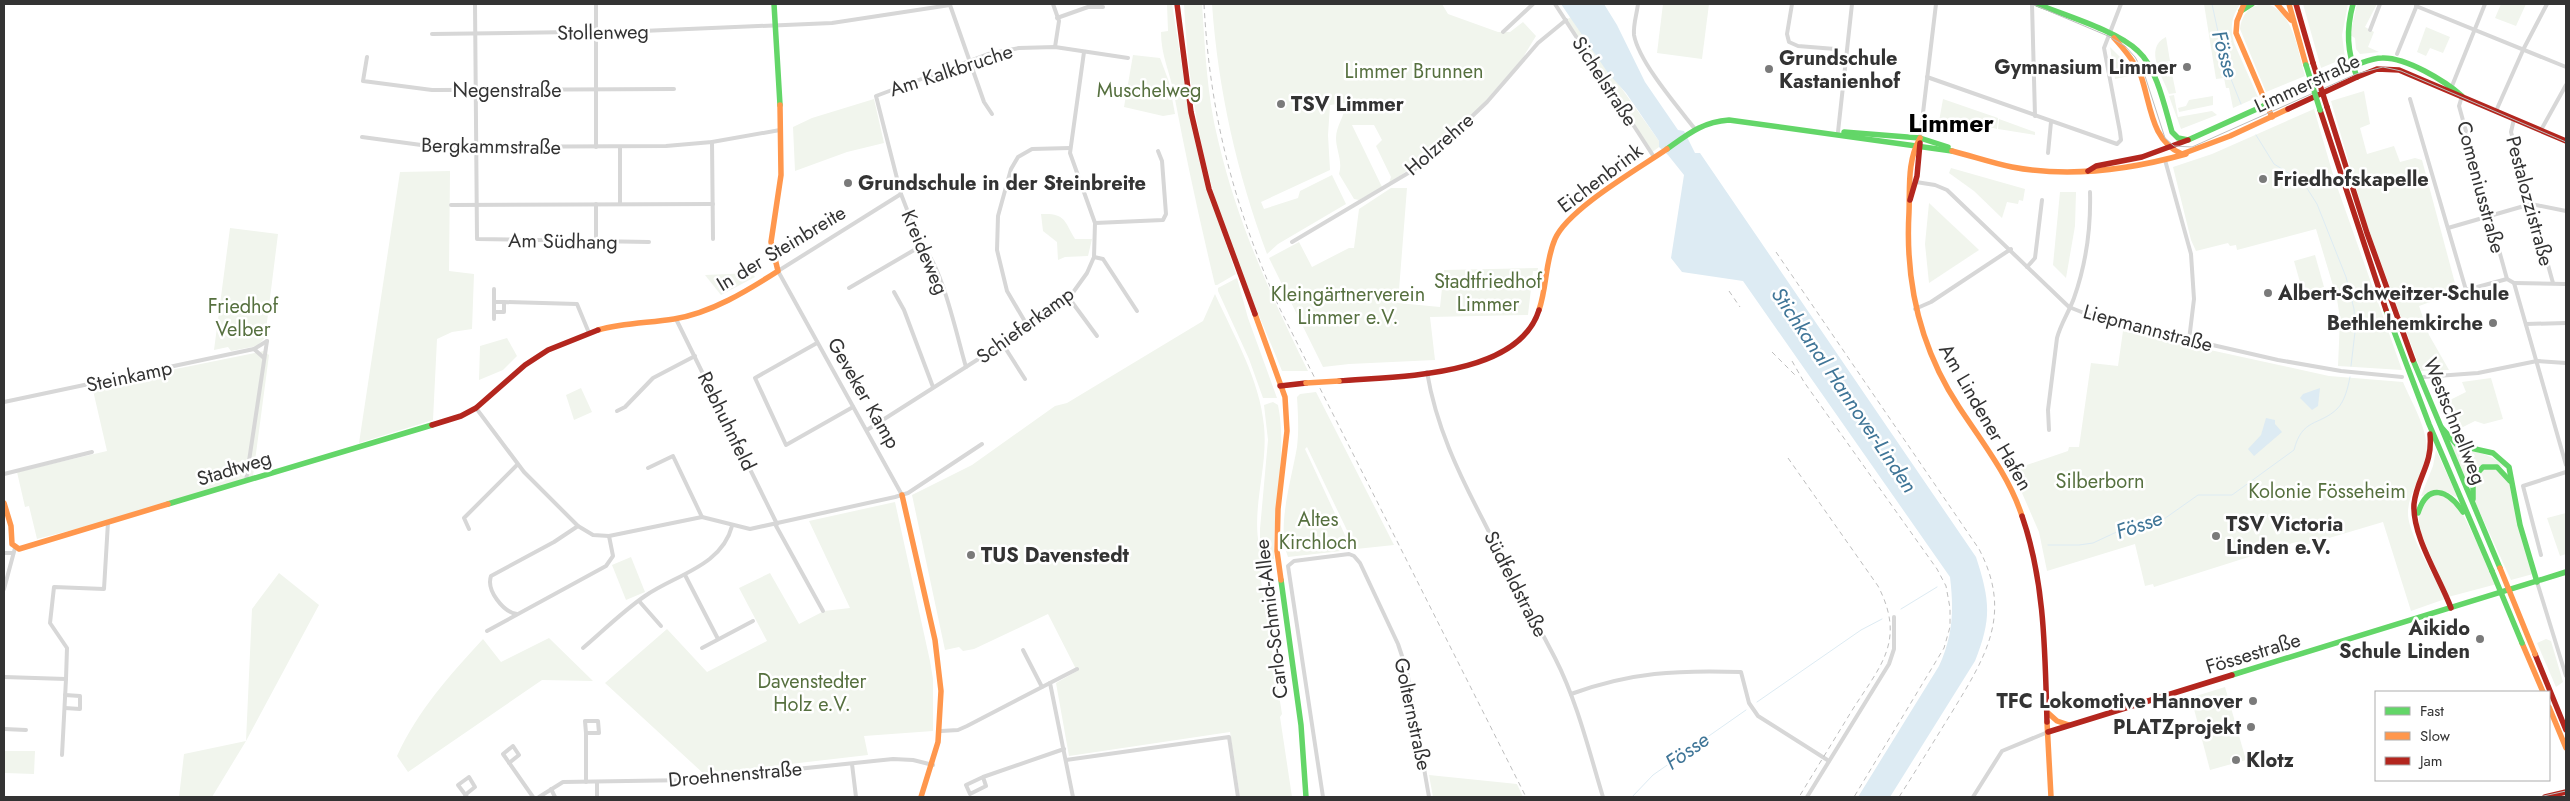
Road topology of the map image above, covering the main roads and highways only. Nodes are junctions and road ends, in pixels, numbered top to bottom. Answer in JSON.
{"nodes":[{"id":1,"x":774,"y":4,"type":"edge"},
{"id":2,"x":1177,"y":4,"type":"edge"},
{"id":3,"x":2037,"y":4,"type":"edge"},
{"id":4,"x":2244,"y":4,"type":"edge"},
{"id":5,"x":2252,"y":4,"type":"edge"},
{"id":6,"x":2277,"y":4,"type":"edge"},
{"id":7,"x":2289,"y":4,"type":"edge"},
{"id":8,"x":2298,"y":4,"type":"edge"},
{"id":9,"x":2353,"y":4,"type":"edge"},
{"id":10,"x":2240,"y":11,"type":"junction"},
{"id":11,"x":2294,"y":25,"type":"junction"},
{"id":12,"x":2109,"y":35,"type":"junction"},
{"id":13,"x":2352,"y":66,"type":"junction"},
{"id":14,"x":2357,"y":77,"type":"junction"},
{"id":15,"x":2462,"y":96,"type":"junction"},
{"id":16,"x":2267,"y":104,"type":"junction"},
{"id":17,"x":2272,"y":117,"type":"junction"},
{"id":18,"x":1838,"y":132,"type":"junction"},
{"id":19,"x":1920,"y":138,"type":"junction"},
{"id":20,"x":2188,"y":140,"type":"junction"},
{"id":21,"x":2566,"y":141,"type":"edge"},
{"id":22,"x":1918,"y":145,"type":"junction"},
{"id":23,"x":2168,"y":148,"type":"junction"},
{"id":24,"x":1954,"y":150,"type":"junction"},
{"id":25,"x":2190,"y":152,"type":"junction"},
{"id":26,"x":2088,"y":171,"type":"junction"},
{"id":27,"x":1909,"y":202,"type":"junction"},
{"id":28,"x":778,"y":271,"type":"joint"},
{"id":29,"x":1280,"y":386,"type":"junction"},
{"id":30,"x":461,"y":416,"type":"joint"},
{"id":31,"x":2436,"y":419,"type":"junction"},
{"id":32,"x":2429,"y":424,"type":"junction"},
{"id":33,"x":2514,"y":486,"type":"junction"},
{"id":34,"x":902,"y":495,"type":"road end"},
{"id":35,"x":4,"y":503,"type":"edge"},
{"id":36,"x":2476,"y":514,"type":"junction"},
{"id":37,"x":2419,"y":528,"type":"junction"},
{"id":38,"x":2474,"y":530,"type":"junction"},
{"id":39,"x":2566,"y":572,"type":"edge"},
{"id":40,"x":2536,"y":582,"type":"junction"},
{"id":41,"x":2451,"y":608,"type":"junction"},
{"id":42,"x":2543,"y":691,"type":"edge"},
{"id":43,"x":2550,"y":709,"type":"edge"},
{"id":44,"x":2047,"y":712,"type":"junction"},
{"id":45,"x":2071,"y":725,"type":"junction"},
{"id":46,"x":2566,"y":730,"type":"edge"},
{"id":47,"x":2048,"y":732,"type":"junction"},
{"id":48,"x":2566,"y":748,"type":"edge"},
{"id":49,"x":2566,"y":792,"type":"edge"},
{"id":50,"x":921,"y":797,"type":"edge"},
{"id":51,"x":1306,"y":797,"type":"edge"},
{"id":52,"x":2051,"y":797,"type":"edge"},
{"id":53,"x":2545,"y":797,"type":"edge"}],
"edges":[{"from":1,"to":28,"type":"main road","name":"Geveker Kamp"},
{"from":2,"to":29,"type":"main road","name":"Carlo-Schmid-Allee"},
{"from":3,"to":12,"type":"main road"},
{"from":4,"to":10,"type":"main road"},
{"from":5,"to":10,"type":"main road"},
{"from":6,"to":11,"type":"main road"},
{"from":7,"to":11,"type":"main road","name":"Westschnellweg"},
{"from":8,"to":31,"type":"main road","name":"Westschnellweg","bridge":true},
{"from":9,"to":13,"type":"main road"},
{"from":10,"to":16,"type":"main road"},
{"from":11,"to":32,"type":"main road","name":"Westschnellweg","bridge":true},
{"from":12,"to":20,"type":"main road"},
{"from":12,"to":23,"type":"main road"},
{"from":13,"to":14,"type":"main road"},
{"from":13,"to":15,"type":"main road","name":"Limmerstraße"},
{"from":13,"to":16,"type":"main road","name":"Limmerstraße"},
{"from":14,"to":15,"type":"main road","name":"Limmerstraße"},
{"from":14,"to":17,"type":"main road","name":"Limmerstraße"},
{"from":15,"to":21,"type":"main road","name":"Limmerstraße"},
{"from":16,"to":17,"type":"main road"},
{"from":16,"to":20,"type":"main road","name":"Limmerstraße"},
{"from":17,"to":25,"type":"main road","name":"Limmerstraße"},
{"from":18,"to":19,"type":"main road","name":"Eichenbrink"},
{"from":18,"to":22,"type":"main road","name":"Eichenbrink"},
{"from":18,"to":29,"type":"main road","name":"Eichenbrink","bridge":true},
{"from":19,"to":22,"type":"main road"},
{"from":19,"to":24,"type":"main road","name":"Eichenbrink"},
{"from":20,"to":23,"type":"main road","name":"Limmerstraße"},
{"from":22,"to":24,"type":"main road","name":"Eichenbrink"},
{"from":22,"to":27,"type":"main road","name":"Am Lindener Hafen"},
{"from":22,"to":27,"type":"main road","name":"Am Lindener Hafen"},
{"from":23,"to":25,"type":"main road"},
{"from":23,"to":26,"type":"main road","name":"Limmerstraße"},
{"from":24,"to":26,"type":"main road","name":"Limmerstraße"},
{"from":25,"to":26,"type":"main road","name":"Limmerstraße"},
{"from":27,"to":44,"type":"main road","name":"Am Lindener Hafen"},
{"from":28,"to":30,"type":"main road","name":"In der Steinbreite"},
{"from":29,"to":51,"type":"main road","name":"Carlo-Schmid-Allee"},
{"from":30,"to":35,"type":"main road","name":"Stadtweg"},
{"from":31,"to":33,"type":"main road"},
{"from":31,"to":36,"type":"main road","name":"Westschnellweg"},
{"from":32,"to":37,"type":"main road"},
{"from":32,"to":38,"type":"main road","name":"Westschnellweg"},
{"from":33,"to":36,"type":"main road"},
{"from":33,"to":40,"type":"main road"},
{"from":34,"to":50,"type":"main road","name":"Geveker Kamp"},
{"from":36,"to":46,"type":"main road","name":"Westschnellweg","bridge":true},
{"from":37,"to":38,"type":"main road"},
{"from":37,"to":41,"type":"main road"},
{"from":38,"to":42,"type":"main road","name":"Westschnellweg","bridge":true},
{"from":39,"to":40,"type":"main road","name":"Fössestraße"},
{"from":40,"to":41,"type":"main road","name":"Fössestraße"},
{"from":41,"to":45,"type":"main road","name":"Fössestraße"},
{"from":43,"to":48,"type":"main road"},
{"from":44,"to":45,"type":"main road"},
{"from":44,"to":47,"type":"main road","name":"Am Lindener Hafen"},
{"from":45,"to":47,"type":"main road","name":"Fössestraße"},
{"from":47,"to":52,"type":"main road","name":"Am Lindener Hafen"},
{"from":49,"to":53,"type":"main road"}]}
